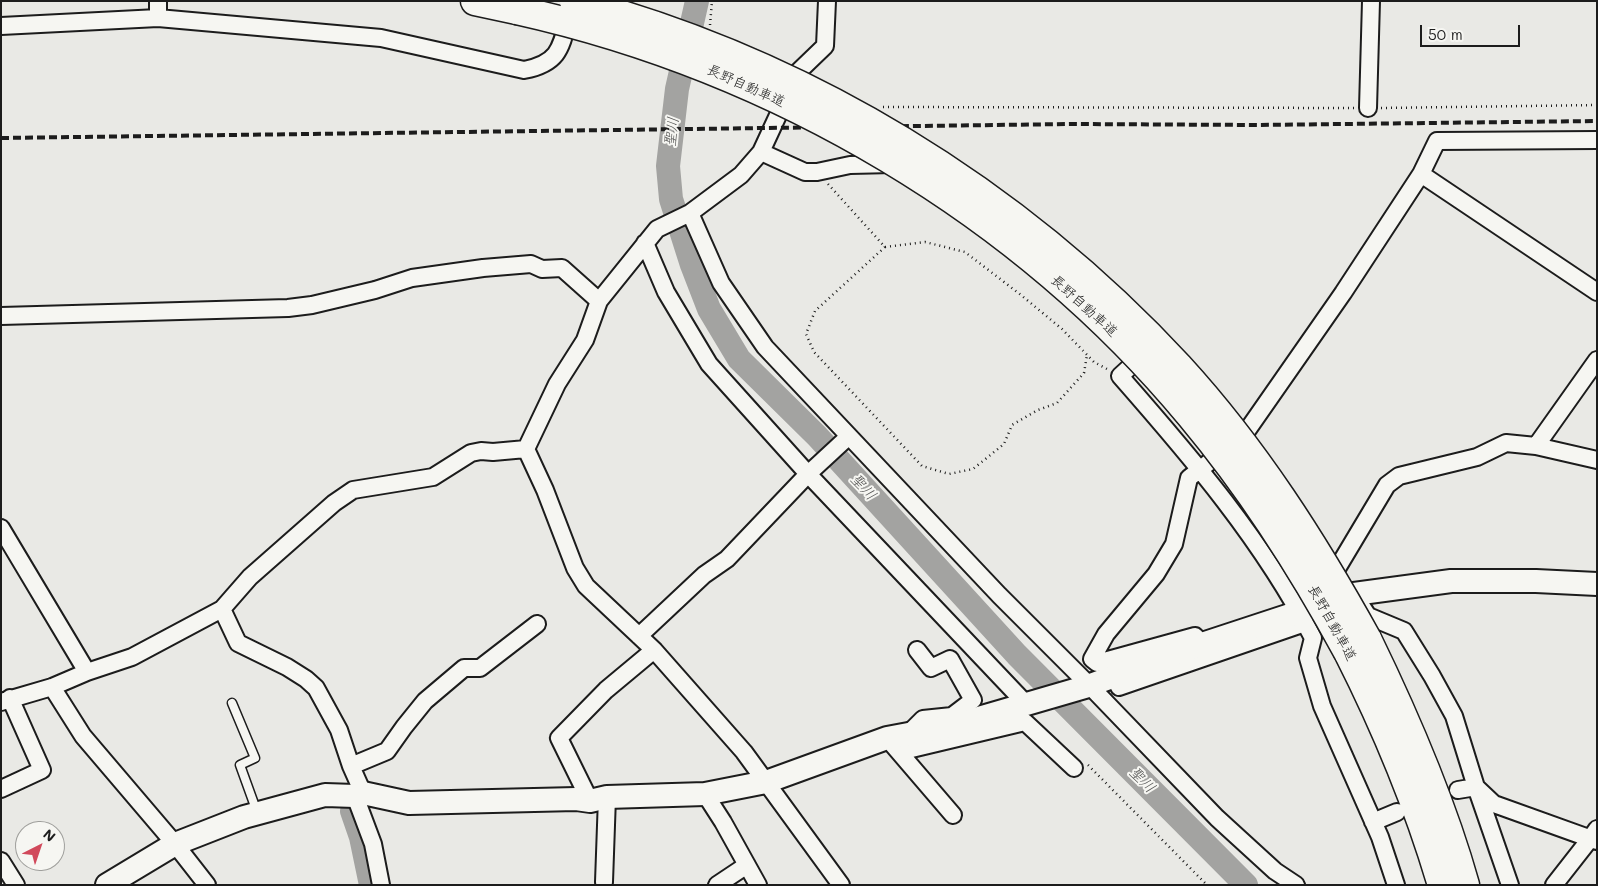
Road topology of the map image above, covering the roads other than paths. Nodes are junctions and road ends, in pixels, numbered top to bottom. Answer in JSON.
{"nodes":[{"id":1,"x":158,"y":1,"type":"edge"},
{"id":2,"x":475,"y":1,"type":"edge"},
{"id":3,"x":574,"y":1,"type":"edge"},
{"id":4,"x":608,"y":1,"type":"edge"},
{"id":5,"x":827,"y":1,"type":"edge"},
{"id":6,"x":1371,"y":1,"type":"edge"},
{"id":7,"x":158,"y":18,"type":"junction"},
{"id":8,"x":1,"y":26,"type":"edge"},
{"id":9,"x":798,"y":72,"type":"junction"},
{"id":10,"x":1368,"y":108,"type":"road end"},
{"id":11,"x":1597,"y":140,"type":"edge"},
{"id":12,"x":760,"y":152,"type":"junction"},
{"id":13,"x":1421,"y":174,"type":"junction"},
{"id":14,"x":690,"y":213,"type":"junction"},
{"id":15,"x":645,"y":243,"type":"junction"},
{"id":16,"x":1597,"y":292,"type":"edge"},
{"id":17,"x":599,"y":301,"type":"junction"},
{"id":18,"x":1,"y":316,"type":"edge"},
{"id":19,"x":1160,"y":338,"type":"junction"},
{"id":20,"x":1597,"y":360,"type":"edge"},
{"id":21,"x":1244,"y":435,"type":"junction"},
{"id":22,"x":848,"y":437,"type":"junction"},
{"id":23,"x":1536,"y":446,"type":"junction"},
{"id":24,"x":526,"y":449,"type":"junction"},
{"id":25,"x":1597,"y":460,"type":"edge"},
{"id":26,"x":1200,"y":468,"type":"junction"},
{"id":27,"x":808,"y":474,"type":"junction"},
{"id":28,"x":1,"y":528,"type":"edge"},
{"id":29,"x":1338,"y":567,"type":"junction"},
{"id":30,"x":1597,"y":584,"type":"edge"},
{"id":31,"x":1354,"y":594,"type":"junction"},
{"id":32,"x":222,"y":609,"type":"junction"},
{"id":33,"x":1302,"y":617,"type":"junction"},
{"id":34,"x":537,"y":624,"type":"dead end"},
{"id":35,"x":639,"y":636,"type":"junction"},
{"id":36,"x":1358,"y":646,"type":"junction"},
{"id":37,"x":654,"y":650,"type":"junction"},
{"id":38,"x":917,"y":650,"type":"dead end"},
{"id":39,"x":1202,"y":651,"type":"junction"},
{"id":40,"x":87,"y":672,"type":"junction"},
{"id":41,"x":1087,"y":686,"type":"junction"},
{"id":42,"x":52,"y":687,"type":"junction"},
{"id":43,"x":1118,"y":687,"type":"dead end"},
{"id":44,"x":6,"y":700,"type":"edge"},
{"id":45,"x":232,"y":703,"type":"dead end"},
{"id":46,"x":1032,"y":703,"type":"junction"},
{"id":47,"x":898,"y":741,"type":"junction"},
{"id":48,"x":1078,"y":764,"type":"road end"},
{"id":49,"x":351,"y":766,"type":"junction"},
{"id":50,"x":766,"y":782,"type":"junction"},
{"id":51,"x":1476,"y":788,"type":"junction"},
{"id":52,"x":1,"y":789,"type":"edge"},
{"id":53,"x":1458,"y":790,"type":"dead end"},
{"id":54,"x":359,"y":794,"type":"junction"},
{"id":55,"x":705,"y":794,"type":"junction"},
{"id":56,"x":599,"y":799,"type":"junction"},
{"id":57,"x":1397,"y":812,"type":"dead end"},
{"id":58,"x":257,"y":813,"type":"junction"},
{"id":59,"x":953,"y":815,"type":"dead end"},
{"id":60,"x":1373,"y":822,"type":"junction"},
{"id":61,"x":1595,"y":836,"type":"edge"},
{"id":62,"x":175,"y":844,"type":"junction"},
{"id":63,"x":1,"y":861,"type":"edge"},
{"id":64,"x":747,"y":864,"type":"junction"},
{"id":65,"x":119,"y":882,"type":"edge"},
{"id":66,"x":379,"y":884,"type":"edge"},
{"id":67,"x":602,"y":884,"type":"edge"},
{"id":68,"x":16,"y":885,"type":"edge"},
{"id":69,"x":207,"y":885,"type":"edge"},
{"id":70,"x":716,"y":885,"type":"edge"},
{"id":71,"x":758,"y":885,"type":"edge"},
{"id":72,"x":841,"y":885,"type":"edge"},
{"id":73,"x":1296,"y":885,"type":"edge"},
{"id":74,"x":1396,"y":885,"type":"edge"},
{"id":75,"x":1442,"y":885,"type":"edge"},
{"id":76,"x":1465,"y":885,"type":"edge"},
{"id":77,"x":1510,"y":885,"type":"edge"},
{"id":78,"x":1554,"y":885,"type":"edge"}],
"edges":[{"from":1,"to":7,"type":"street"},
{"from":2,"to":36,"type":"highway","name":"長野自動車道","bridge":true},
{"from":3,"to":7,"type":"street"},
{"from":3,"to":36,"type":"highway","name":"長野自動車道","bridge":true},
{"from":4,"to":9,"type":"street"},
{"from":5,"to":9,"type":"street"},
{"from":6,"to":10,"type":"street"},
{"from":7,"to":8,"type":"street"},
{"from":9,"to":12,"type":"street"},
{"from":11,"to":13,"type":"street"},
{"from":12,"to":14,"type":"street"},
{"from":12,"to":19,"type":"street"},
{"from":13,"to":16,"type":"street"},
{"from":13,"to":21,"type":"street"},
{"from":14,"to":15,"type":"street"},
{"from":14,"to":22,"type":"street"},
{"from":15,"to":17,"type":"street"},
{"from":15,"to":27,"type":"street"},
{"from":17,"to":18,"type":"street"},
{"from":17,"to":24,"type":"street"},
{"from":19,"to":21,"type":"street"},
{"from":19,"to":26,"type":"street"},
{"from":20,"to":23,"type":"street"},
{"from":21,"to":26,"type":"street"},
{"from":21,"to":29,"type":"street"},
{"from":22,"to":27,"type":"street"},
{"from":22,"to":41,"type":"street"},
{"from":23,"to":25,"type":"street"},
{"from":23,"to":29,"type":"street"},
{"from":24,"to":32,"type":"street"},
{"from":24,"to":35,"type":"street"},
{"from":26,"to":33,"type":"street"},
{"from":26,"to":39,"type":"street"},
{"from":27,"to":35,"type":"street"},
{"from":27,"to":46,"type":"street"},
{"from":28,"to":40,"type":"street"},
{"from":29,"to":31,"type":"street"},
{"from":30,"to":31,"type":"street"},
{"from":31,"to":33,"type":"street"},
{"from":31,"to":51,"type":"street"},
{"from":32,"to":40,"type":"street"},
{"from":32,"to":49,"type":"street"},
{"from":33,"to":39,"type":"street"},
{"from":33,"to":60,"type":"street"},
{"from":34,"to":49,"type":"street"},
{"from":35,"to":37,"type":"street"},
{"from":36,"to":75,"type":"highway","name":"長野自動車道"},
{"from":36,"to":76,"type":"highway","name":"長野自動車道"},
{"from":37,"to":50,"type":"street"},
{"from":37,"to":56,"type":"street"},
{"from":38,"to":47,"type":"street"},
{"from":39,"to":41,"type":"street"},
{"from":39,"to":43,"type":"street"},
{"from":40,"to":42,"type":"street"},
{"from":41,"to":46,"type":"street"},
{"from":41,"to":73,"type":"street"},
{"from":42,"to":44,"type":"street"},
{"from":42,"to":62,"type":"street"},
{"from":44,"to":52,"type":"street"},
{"from":45,"to":58,"type":"lane"},
{"from":46,"to":47,"type":"street"},
{"from":47,"to":48,"type":"street"},
{"from":47,"to":50,"type":"street"},
{"from":47,"to":59,"type":"street"},
{"from":49,"to":54,"type":"street"},
{"from":50,"to":55,"type":"street"},
{"from":50,"to":72,"type":"street"},
{"from":51,"to":53,"type":"street"},
{"from":51,"to":61,"type":"street"},
{"from":51,"to":77,"type":"street"},
{"from":54,"to":56,"type":"street"},
{"from":54,"to":58,"type":"street"},
{"from":54,"to":66,"type":"street"},
{"from":55,"to":56,"type":"street"},
{"from":55,"to":64,"type":"street"},
{"from":56,"to":67,"type":"street"},
{"from":57,"to":60,"type":"street"},
{"from":58,"to":62,"type":"street"},
{"from":60,"to":74,"type":"street"},
{"from":61,"to":78,"type":"street"},
{"from":62,"to":65,"type":"street"},
{"from":62,"to":69,"type":"street"},
{"from":63,"to":68,"type":"street"},
{"from":64,"to":70,"type":"street"},
{"from":64,"to":71,"type":"street"}]}
